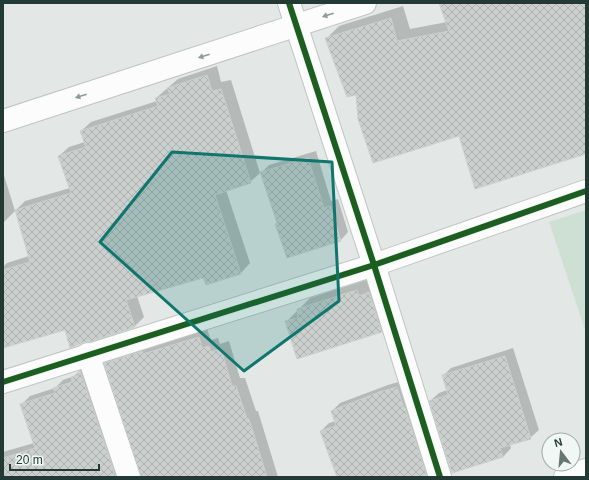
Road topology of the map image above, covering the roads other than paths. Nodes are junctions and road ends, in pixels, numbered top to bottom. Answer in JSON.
{"nodes":[{"id":1,"x":289,"y":3,"type":"edge"},
{"id":2,"x":365,"y":3,"type":"edge"},
{"id":3,"x":296,"y":26,"type":"junction"},
{"id":4,"x":3,"y":121,"type":"edge"},
{"id":5,"x":586,"y":191,"type":"edge"},
{"id":6,"x":374,"y":264,"type":"junction"},
{"id":7,"x":88,"y":354,"type":"junction"},
{"id":8,"x":3,"y":382,"type":"edge"},
{"id":9,"x":586,"y":470,"type":"edge"},
{"id":10,"x":129,"y":477,"type":"edge"},
{"id":11,"x":440,"y":477,"type":"edge"},
{"id":12,"x":565,"y":477,"type":"edge"}],
"edges":[{"from":1,"to":3,"type":"street"},
{"from":2,"to":3,"type":"street","one_way":true},
{"from":3,"to":4,"type":"street","one_way":true},
{"from":3,"to":6,"type":"street"},
{"from":5,"to":6,"type":"street"},
{"from":6,"to":7,"type":"street"},
{"from":6,"to":11,"type":"street"},
{"from":7,"to":8,"type":"street"},
{"from":7,"to":10,"type":"street"},
{"from":9,"to":12,"type":"street"}]}
